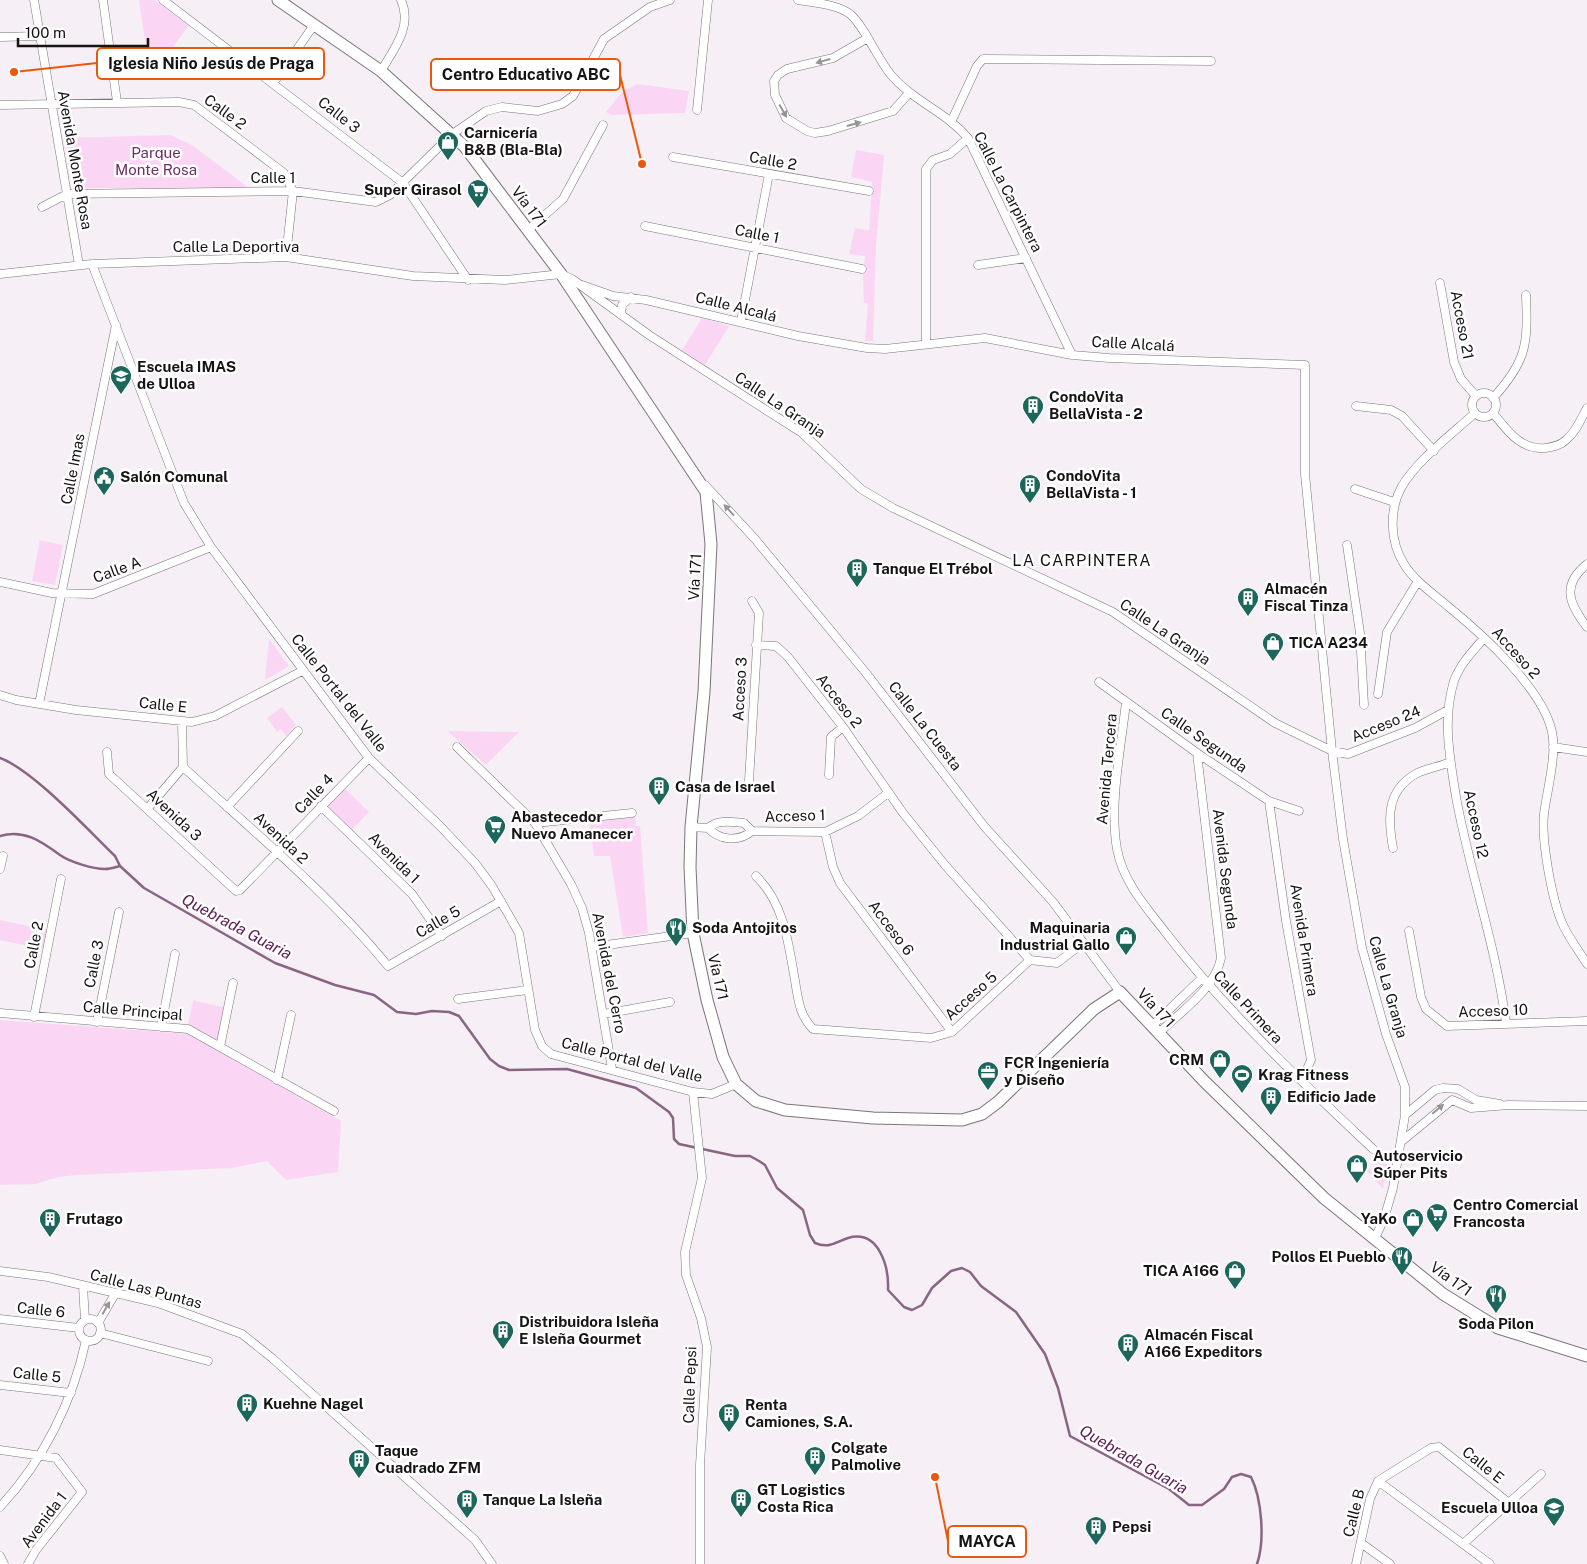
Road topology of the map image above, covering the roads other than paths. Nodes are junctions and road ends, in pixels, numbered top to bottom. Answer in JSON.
{"nodes":[{"id":1,"x":34,"y":0,"type":"edge"},
{"id":2,"x":103,"y":0,"type":"edge"},
{"id":3,"x":163,"y":0,"type":"edge"},
{"id":4,"x":278,"y":0,"type":"edge"},
{"id":5,"x":670,"y":0,"type":"edge"},
{"id":6,"x":708,"y":0,"type":"edge"},
{"id":7,"x":798,"y":0,"type":"edge"},
{"id":8,"x":401,"y":1,"type":"edge"},
{"id":9,"x":314,"y":25,"type":"junction"},
{"id":10,"x":40,"y":36,"type":"junction"},
{"id":11,"x":0,"y":37,"type":"edge"},
{"id":12,"x":866,"y":39,"type":"junction"},
{"id":13,"x":1211,"y":61,"type":"dead end"},
{"id":14,"x":381,"y":71,"type":"junction"},
{"id":15,"x":274,"y":82,"type":"junction"},
{"id":16,"x":909,"y":93,"type":"junction"},
{"id":17,"x":117,"y":102,"type":"junction"},
{"id":18,"x":52,"y":104,"type":"junction"},
{"id":19,"x":0,"y":105,"type":"edge"},
{"id":20,"x":697,"y":110,"type":"dead end"},
{"id":21,"x":952,"y":120,"type":"junction"},
{"id":22,"x":602,"y":125,"type":"dead end"},
{"id":23,"x":451,"y":135,"type":"junction"},
{"id":24,"x":968,"y":138,"type":"junction"},
{"id":25,"x":673,"y":157,"type":"dead end"},
{"id":26,"x":769,"y":174,"type":"junction"},
{"id":27,"x":403,"y":183,"type":"junction"},
{"id":28,"x":293,"y":191,"type":"junction"},
{"id":29,"x":869,"y":191,"type":"dead end"},
{"id":30,"x":67,"y":194,"type":"junction"},
{"id":31,"x":42,"y":207,"type":"dead end"},
{"id":32,"x":645,"y":226,"type":"dead end"},
{"id":33,"x":528,"y":230,"type":"junction"},
{"id":34,"x":755,"y":248,"type":"junction"},
{"id":35,"x":286,"y":257,"type":"junction"},
{"id":36,"x":1026,"y":258,"type":"junction"},
{"id":37,"x":92,"y":264,"type":"junction"},
{"id":38,"x":80,"y":265,"type":"junction"},
{"id":39,"x":978,"y":265,"type":"dead end"},
{"id":40,"x":862,"y":268,"type":"dead end"},
{"id":41,"x":0,"y":274,"type":"edge"},
{"id":42,"x":560,"y":274,"type":"junction"},
{"id":43,"x":468,"y":280,"type":"junction"},
{"id":44,"x":1440,"y":283,"type":"dead end"},
{"id":45,"x":582,"y":285,"type":"junction"},
{"id":46,"x":1526,"y":295,"type":"dead end"},
{"id":47,"x":631,"y":297,"type":"junction"},
{"id":48,"x":622,"y":314,"type":"junction"},
{"id":49,"x":741,"y":321,"type":"junction"},
{"id":50,"x":116,"y":324,"type":"junction"},
{"id":51,"x":926,"y":344,"type":"junction"},
{"id":52,"x":1072,"y":354,"type":"junction"},
{"id":53,"x":1476,"y":396,"type":"junction"},
{"id":54,"x":1493,"y":398,"type":"junction"},
{"id":55,"x":1356,"y":406,"type":"dead end"},
{"id":56,"x":1587,"y":408,"type":"edge"},
{"id":57,"x":1475,"y":413,"type":"junction"},
{"id":58,"x":1493,"y":413,"type":"junction"},
{"id":59,"x":1434,"y":451,"type":"junction"},
{"id":60,"x":701,"y":482,"type":"junction"},
{"id":61,"x":1355,"y":490,"type":"dead end"},
{"id":62,"x":1394,"y":502,"type":"junction"},
{"id":63,"x":1347,"y":545,"type":"dead end"},
{"id":64,"x":211,"y":547,"type":"junction"},
{"id":65,"x":1587,"y":564,"type":"edge"},
{"id":66,"x":1418,"y":581,"type":"junction"},
{"id":67,"x":0,"y":582,"type":"edge"},
{"id":68,"x":62,"y":594,"type":"junction"},
{"id":69,"x":752,"y":601,"type":"dead end"},
{"id":70,"x":1587,"y":627,"type":"edge"},
{"id":71,"x":1484,"y":638,"type":"junction"},
{"id":72,"x":756,"y":645,"type":"junction"},
{"id":73,"x":302,"y":671,"type":"junction"},
{"id":74,"x":1380,"y":679,"type":"junction"},
{"id":75,"x":1364,"y":680,"type":"junction"},
{"id":76,"x":1099,"y":682,"type":"dead end"},
{"id":77,"x":1378,"y":694,"type":"dead end"},
{"id":78,"x":0,"y":695,"type":"edge"},
{"id":79,"x":1126,"y":702,"type":"junction"},
{"id":80,"x":39,"y":704,"type":"junction"},
{"id":81,"x":1364,"y":705,"type":"dead end"},
{"id":82,"x":1448,"y":710,"type":"junction"},
{"id":83,"x":182,"y":721,"type":"junction"},
{"id":84,"x":843,"y":727,"type":"junction"},
{"id":85,"x":298,"y":731,"type":"dead end"},
{"id":86,"x":457,"y":747,"type":"dead end"},
{"id":87,"x":1553,"y":747,"type":"junction"},
{"id":88,"x":1332,"y":751,"type":"junction"},
{"id":89,"x":107,"y":752,"type":"dead end"},
{"id":90,"x":1587,"y":752,"type":"edge"},
{"id":91,"x":1197,"y":753,"type":"junction"},
{"id":92,"x":369,"y":758,"type":"junction"},
{"id":93,"x":1450,"y":762,"type":"junction"},
{"id":94,"x":183,"y":767,"type":"junction"},
{"id":95,"x":828,"y":774,"type":"dead end"},
{"id":96,"x":749,"y":781,"type":"dead end"},
{"id":97,"x":888,"y":793,"type":"junction"},
{"id":98,"x":1269,"y":801,"type":"junction"},
{"id":99,"x":321,"y":806,"type":"junction"},
{"id":100,"x":227,"y":807,"type":"junction"},
{"id":101,"x":148,"y":808,"type":"junction"},
{"id":102,"x":1300,"y":811,"type":"dead end"},
{"id":103,"x":632,"y":813,"type":"dead end"},
{"id":104,"x":535,"y":823,"type":"junction"},
{"id":105,"x":691,"y":827,"type":"junction"},
{"id":106,"x":708,"y":828,"type":"junction"},
{"id":107,"x":752,"y":831,"type":"junction"},
{"id":108,"x":825,"y":832,"type":"junction"},
{"id":109,"x":1392,"y":848,"type":"dead end"},
{"id":110,"x":276,"y":852,"type":"junction"},
{"id":111,"x":2,"y":856,"type":"dead end"},
{"id":112,"x":1122,"y":868,"type":"joint"},
{"id":113,"x":0,"y":869,"type":"edge"},
{"id":114,"x":756,"y":876,"type":"dead end"},
{"id":115,"x":61,"y":879,"type":"dead end"},
{"id":116,"x":236,"y":892,"type":"joint"},
{"id":117,"x":501,"y":901,"type":"junction"},
{"id":118,"x":119,"y":912,"type":"dead end"},
{"id":119,"x":1409,"y":931,"type":"dead end"},
{"id":120,"x":693,"y":933,"type":"junction"},
{"id":121,"x":442,"y":936,"type":"junction"},
{"id":122,"x":1083,"y":943,"type":"junction"},
{"id":123,"x":592,"y":947,"type":"junction"},
{"id":124,"x":175,"y":954,"type":"dead end"},
{"id":125,"x":1030,"y":960,"type":"junction"},
{"id":126,"x":1587,"y":964,"type":"edge"},
{"id":127,"x":388,"y":966,"type":"joint"},
{"id":128,"x":1202,"y":978,"type":"junction"},
{"id":129,"x":233,"y":983,"type":"dead end"},
{"id":130,"x":1208,"y":985,"type":"junction"},
{"id":131,"x":528,"y":990,"type":"junction"},
{"id":132,"x":1120,"y":992,"type":"junction"},
{"id":133,"x":458,"y":999,"type":"dead end"},
{"id":134,"x":670,"y":1002,"type":"dead end"},
{"id":135,"x":0,"y":1013,"type":"edge"},
{"id":136,"x":604,"y":1014,"type":"junction"},
{"id":137,"x":291,"y":1016,"type":"dead end"},
{"id":138,"x":34,"y":1017,"type":"junction"},
{"id":139,"x":1587,"y":1021,"type":"edge"},
{"id":140,"x":97,"y":1022,"type":"junction"},
{"id":141,"x":1506,"y":1023,"type":"junction"},
{"id":142,"x":161,"y":1027,"type":"junction"},
{"id":143,"x":1155,"y":1030,"type":"junction"},
{"id":144,"x":952,"y":1032,"type":"junction"},
{"id":145,"x":220,"y":1047,"type":"junction"},
{"id":146,"x":612,"y":1069,"type":"junction"},
{"id":147,"x":1296,"y":1076,"type":"junction"},
{"id":148,"x":277,"y":1080,"type":"junction"},
{"id":149,"x":736,"y":1084,"type":"junction"},
{"id":150,"x":694,"y":1092,"type":"junction"},
{"id":151,"x":1509,"y":1105,"type":"junction"},
{"id":152,"x":1587,"y":1106,"type":"edge"},
{"id":153,"x":334,"y":1111,"type":"dead end"},
{"id":154,"x":1405,"y":1115,"type":"junction"},
{"id":155,"x":1402,"y":1141,"type":"junction"},
{"id":156,"x":1372,"y":1149,"type":"dead end"},
{"id":157,"x":1375,"y":1238,"type":"junction"},
{"id":158,"x":0,"y":1271,"type":"edge"},
{"id":159,"x":84,"y":1286,"type":"junction"},
{"id":160,"x":115,"y":1294,"type":"junction"},
{"id":161,"x":0,"y":1319,"type":"edge"},
{"id":162,"x":85,"y":1320,"type":"junction"},
{"id":163,"x":98,"y":1323,"type":"junction"},
{"id":164,"x":79,"y":1328,"type":"junction"},
{"id":165,"x":100,"y":1333,"type":"junction"},
{"id":166,"x":86,"y":1340,"type":"junction"},
{"id":167,"x":1587,"y":1356,"type":"edge"},
{"id":168,"x":208,"y":1362,"type":"dead end"},
{"id":169,"x":0,"y":1386,"type":"edge"},
{"id":170,"x":71,"y":1393,"type":"junction"},
{"id":171,"x":1439,"y":1448,"type":"joint"},
{"id":172,"x":0,"y":1450,"type":"edge"},
{"id":173,"x":41,"y":1454,"type":"junction"},
{"id":174,"x":1541,"y":1474,"type":"dead end"},
{"id":175,"x":1378,"y":1481,"type":"junction"},
{"id":176,"x":1509,"y":1503,"type":"junction"},
{"id":177,"x":0,"y":1507,"type":"edge"},
{"id":178,"x":1361,"y":1543,"type":"junction"},
{"id":179,"x":1463,"y":1544,"type":"junction"},
{"id":180,"x":0,"y":1556,"type":"edge"},
{"id":181,"x":4,"y":1564,"type":"edge"},
{"id":182,"x":28,"y":1564,"type":"edge"},
{"id":183,"x":492,"y":1564,"type":"edge"},
{"id":184,"x":700,"y":1564,"type":"edge"},
{"id":185,"x":1356,"y":1564,"type":"edge"},
{"id":186,"x":1390,"y":1564,"type":"edge"},
{"id":187,"x":1490,"y":1564,"type":"edge"}],
"edges":[{"from":1,"to":10,"type":"street","name":"Avenida Monte Rosa"},
{"from":2,"to":17,"type":"street"},
{"from":3,"to":15,"type":"street","name":"Calle 3"},
{"from":4,"to":9,"type":"main road","name":"Vía 171"},
{"from":5,"to":23,"type":"street"},
{"from":6,"to":20,"type":"street"},
{"from":7,"to":12,"type":"street","name":"Calle La Carpintera"},
{"from":8,"to":14,"type":"street"},
{"from":9,"to":14,"type":"main road","name":"Vía 171"},
{"from":9,"to":15,"type":"street"},
{"from":10,"to":11,"type":"street"},
{"from":10,"to":18,"type":"street","name":"Avenida Monte Rosa"},
{"from":12,"to":16,"type":"street","name":"Calle La Carpintera"},
{"from":12,"to":16,"type":"street","one_way":true},
{"from":13,"to":21,"type":"street"},
{"from":14,"to":23,"type":"main road","name":"Vía 171"},
{"from":15,"to":27,"type":"street","name":"Calle 3"},
{"from":16,"to":21,"type":"street","name":"Calle La Carpintera"},
{"from":17,"to":18,"type":"street","name":"Calle 2"},
{"from":17,"to":28,"type":"street","name":"Calle 2"},
{"from":18,"to":19,"type":"street"},
{"from":18,"to":30,"type":"street","name":"Avenida Monte Rosa"},
{"from":21,"to":24,"type":"street","name":"Calle La Carpintera"},
{"from":22,"to":33,"type":"street"},
{"from":23,"to":27,"type":"street","name":"Calle 1"},
{"from":23,"to":33,"type":"main road","name":"Vía 171"},
{"from":24,"to":36,"type":"street","name":"Calle La Carpintera"},
{"from":24,"to":51,"type":"street"},
{"from":25,"to":26,"type":"street","name":"Calle 2"},
{"from":26,"to":29,"type":"street","name":"Calle 2"},
{"from":26,"to":34,"type":"street"},
{"from":27,"to":28,"type":"street","name":"Calle 1"},
{"from":27,"to":43,"type":"street","name":"Calle 3"},
{"from":28,"to":30,"type":"street","name":"Calle 1"},
{"from":28,"to":35,"type":"street"},
{"from":30,"to":31,"type":"street"},
{"from":30,"to":38,"type":"street","name":"Avenida Monte Rosa"},
{"from":32,"to":34,"type":"street","name":"Calle 1"},
{"from":33,"to":42,"type":"main road","name":"Vía 171"},
{"from":34,"to":40,"type":"street","name":"Calle 1"},
{"from":34,"to":49,"type":"street"},
{"from":35,"to":37,"type":"street","name":"Calle La Deportiva"},
{"from":35,"to":43,"type":"street","name":"Calle La Deportiva"},
{"from":36,"to":39,"type":"street"},
{"from":36,"to":52,"type":"street","name":"Calle La Carpintera"},
{"from":37,"to":38,"type":"street","name":"Calle La Deportiva"},
{"from":37,"to":50,"type":"street","name":"Calle Portal del Valle"},
{"from":38,"to":41,"type":"street","name":"Calle La Deportiva"},
{"from":42,"to":43,"type":"street","name":"Calle La Deportiva"},
{"from":42,"to":45,"type":"street","name":"Calle La Granja"},
{"from":42,"to":60,"type":"main road","name":"Vía 171"},
{"from":44,"to":53,"type":"street","name":"Acceso 21"},
{"from":45,"to":47,"type":"street","name":"Calle Alcalá"},
{"from":45,"to":48,"type":"street","name":"Calle La Granja"},
{"from":46,"to":54,"type":"street"},
{"from":47,"to":48,"type":"street"},
{"from":47,"to":49,"type":"street","name":"Calle Alcalá"},
{"from":48,"to":88,"type":"street","name":"Calle La Granja"},
{"from":49,"to":51,"type":"street","name":"Calle Alcalá"},
{"from":50,"to":64,"type":"street","name":"Calle Portal del Valle"},
{"from":50,"to":68,"type":"street","name":"Calle Imas"},
{"from":51,"to":52,"type":"street","name":"Calle Alcalá"},
{"from":52,"to":88,"type":"street","name":"Calle Alcalá"},
{"from":53,"to":54,"type":"street"},
{"from":53,"to":57,"type":"street"},
{"from":54,"to":58,"type":"street"},
{"from":55,"to":59,"type":"street"},
{"from":56,"to":58,"type":"street"},
{"from":57,"to":58,"type":"street"},
{"from":57,"to":59,"type":"street","name":"Acceso 2"},
{"from":59,"to":62,"type":"street","name":"Acceso 2"},
{"from":60,"to":105,"type":"main road","name":"Vía 171"},
{"from":122,"to":60,"type":"street","name":"Calle La Cuesta","one_way":true},
{"from":61,"to":62,"type":"street"},
{"from":62,"to":66,"type":"street","name":"Acceso 2"},
{"from":63,"to":75,"type":"street"},
{"from":64,"to":68,"type":"street","name":"Calle A"},
{"from":64,"to":73,"type":"street","name":"Calle Portal del Valle"},
{"from":65,"to":70,"type":"street"},
{"from":66,"to":71,"type":"street","name":"Acceso 2"},
{"from":66,"to":74,"type":"street"},
{"from":67,"to":68,"type":"street","name":"Calle A"},
{"from":68,"to":80,"type":"street","name":"Calle Imas"},
{"from":69,"to":72,"type":"street","name":"Acceso 3"},
{"from":71,"to":82,"type":"street","name":"Acceso 12"},
{"from":71,"to":87,"type":"street","name":"Acceso 2"},
{"from":72,"to":84,"type":"street","name":"Acceso 2"},
{"from":72,"to":96,"type":"street","name":"Acceso 3"},
{"from":73,"to":83,"type":"street","name":"Calle E"},
{"from":73,"to":92,"type":"street","name":"Calle Portal del Valle"},
{"from":74,"to":75,"type":"street"},
{"from":74,"to":77,"type":"street"},
{"from":75,"to":81,"type":"street"},
{"from":76,"to":79,"type":"street","name":"Calle Segunda"},
{"from":78,"to":80,"type":"street","name":"Calle E"},
{"from":79,"to":91,"type":"street","name":"Calle Segunda"},
{"from":79,"to":112,"type":"street","name":"Avenida Tercera"},
{"from":80,"to":83,"type":"street","name":"Calle E"},
{"from":82,"to":88,"type":"street","name":"Acceso 24"},
{"from":82,"to":93,"type":"street","name":"Acceso 12"},
{"from":83,"to":94,"type":"street"},
{"from":84,"to":95,"type":"street"},
{"from":84,"to":97,"type":"street","name":"Acceso 2"},
{"from":85,"to":100,"type":"street"},
{"from":86,"to":104,"type":"street","name":"Avenida del Cerro"},
{"from":87,"to":90,"type":"street"},
{"from":87,"to":126,"type":"street","name":"Acceso 2"},
{"from":88,"to":154,"type":"street","name":"Calle La Granja"},
{"from":89,"to":101,"type":"street","name":"Avenida 3"},
{"from":91,"to":98,"type":"street","name":"Calle Segunda"},
{"from":91,"to":130,"type":"street","name":"Avenida Segunda"},
{"from":92,"to":99,"type":"street","name":"Calle 4"},
{"from":92,"to":117,"type":"street","name":"Calle Portal del Valle"},
{"from":93,"to":109,"type":"street"},
{"from":93,"to":141,"type":"street","name":"Acceso 12"},
{"from":94,"to":100,"type":"street","name":"Avenida 2"},
{"from":94,"to":101,"type":"street"},
{"from":97,"to":108,"type":"street","name":"Acceso 1"},
{"from":97,"to":125,"type":"street"},
{"from":98,"to":102,"type":"street","name":"Calle Segunda"},
{"from":98,"to":147,"type":"street","name":"Avenida Primera"},
{"from":99,"to":110,"type":"street","name":"Calle 4"},
{"from":99,"to":121,"type":"street","name":"Avenida 1"},
{"from":100,"to":110,"type":"street","name":"Avenida 2"},
{"from":101,"to":116,"type":"street","name":"Avenida 3"},
{"from":103,"to":104,"type":"street"},
{"from":104,"to":123,"type":"street","name":"Avenida del Cerro"},
{"from":105,"to":106,"type":"street","name":"Acceso 1"},
{"from":105,"to":120,"type":"main road","name":"Vía 171"},
{"from":106,"to":107,"type":"street","name":"Acceso 1"},
{"from":106,"to":107,"type":"street","name":"Acceso 1"},
{"from":107,"to":108,"type":"street","name":"Acceso 1"},
{"from":108,"to":144,"type":"street","name":"Acceso 6"},
{"from":110,"to":116,"type":"street","name":"Calle 4"},
{"from":110,"to":127,"type":"street","name":"Avenida 2"},
{"from":111,"to":113,"type":"street"},
{"from":112,"to":128,"type":"street","name":"Calle Primera"},
{"from":114,"to":144,"type":"street","name":"Acceso 5"},
{"from":115,"to":138,"type":"street","name":"Calle 2"},
{"from":117,"to":121,"type":"street","name":"Calle 5"},
{"from":117,"to":131,"type":"street","name":"Calle Portal del Valle"},
{"from":118,"to":140,"type":"street","name":"Calle 3"},
{"from":119,"to":141,"type":"street","name":"Acceso 10"},
{"from":120,"to":123,"type":"street"},
{"from":120,"to":149,"type":"main road","name":"Vía 171"},
{"from":121,"to":127,"type":"street","name":"Calle 5"},
{"from":122,"to":125,"type":"street"},
{"from":122,"to":132,"type":"street","name":"Calle La Cuesta"},
{"from":123,"to":136,"type":"street","name":"Avenida del Cerro"},
{"from":124,"to":142,"type":"street"},
{"from":125,"to":144,"type":"street","name":"Acceso 5"},
{"from":128,"to":130,"type":"street","name":"Calle Primera"},
{"from":128,"to":143,"type":"street"},
{"from":129,"to":145,"type":"street"},
{"from":130,"to":143,"type":"street","name":"Avenida Segunda"},
{"from":130,"to":147,"type":"street","name":"Calle Primera"},
{"from":131,"to":133,"type":"street"},
{"from":131,"to":146,"type":"street","name":"Calle Portal del Valle"},
{"from":132,"to":143,"type":"main road","name":"Vía 171"},
{"from":132,"to":149,"type":"main road","name":"Vía 171"},
{"from":134,"to":136,"type":"street"},
{"from":135,"to":138,"type":"street","name":"Calle Principal"},
{"from":136,"to":146,"type":"street","name":"Avenida del Cerro"},
{"from":137,"to":148,"type":"street"},
{"from":138,"to":140,"type":"street","name":"Calle Principal"},
{"from":139,"to":141,"type":"street","name":"Acceso 10"},
{"from":140,"to":142,"type":"street","name":"Calle Principal"},
{"from":142,"to":145,"type":"street","name":"Calle Principal"},
{"from":143,"to":157,"type":"main road","name":"Vía 171"},
{"from":145,"to":148,"type":"street","name":"Calle Principal"},
{"from":146,"to":150,"type":"street","name":"Calle Portal del Valle"},
{"from":147,"to":156,"type":"street","name":"Calle Primera"},
{"from":148,"to":153,"type":"street","name":"Calle Principal"},
{"from":149,"to":150,"type":"street","name":"Calle Portal del Valle"},
{"from":150,"to":184,"type":"street","name":"Calle Pepsi"},
{"from":151,"to":152,"type":"street"},
{"from":151,"to":154,"type":"street"},
{"from":155,"to":151,"type":"street","one_way":true},
{"from":154,"to":155,"type":"street","name":"Calle La Granja"},
{"from":155,"to":157,"type":"street","name":"Calle La Granja"},
{"from":157,"to":167,"type":"main road","name":"Vía 171"},
{"from":158,"to":159,"type":"street","name":"Calle Las Puntas"},
{"from":159,"to":160,"type":"street","name":"Calle Las Puntas"},
{"from":159,"to":162,"type":"street"},
{"from":163,"to":160,"type":"street","one_way":true},
{"from":160,"to":183,"type":"street","name":"Calle Las Puntas"},
{"from":161,"to":164,"type":"street","name":"Calle 6"},
{"from":162,"to":163,"type":"street"},
{"from":162,"to":164,"type":"street"},
{"from":163,"to":165,"type":"street"},
{"from":164,"to":166,"type":"street"},
{"from":165,"to":166,"type":"street"},
{"from":165,"to":168,"type":"street"},
{"from":166,"to":170,"type":"street"},
{"from":169,"to":170,"type":"street","name":"Calle 5"},
{"from":170,"to":173,"type":"street"},
{"from":171,"to":175,"type":"street","name":"Calle B"},
{"from":171,"to":176,"type":"street","name":"Calle E"},
{"from":172,"to":173,"type":"street"},
{"from":173,"to":177,"type":"street"},
{"from":173,"to":182,"type":"street","name":"Avenida 1"},
{"from":174,"to":176,"type":"street"},
{"from":175,"to":178,"type":"street","name":"Calle B"},
{"from":175,"to":179,"type":"street"},
{"from":176,"to":179,"type":"street"},
{"from":178,"to":185,"type":"street","name":"Calle B"},
{"from":178,"to":186,"type":"street"},
{"from":179,"to":187,"type":"street"},
{"from":180,"to":181,"type":"street"}]}
